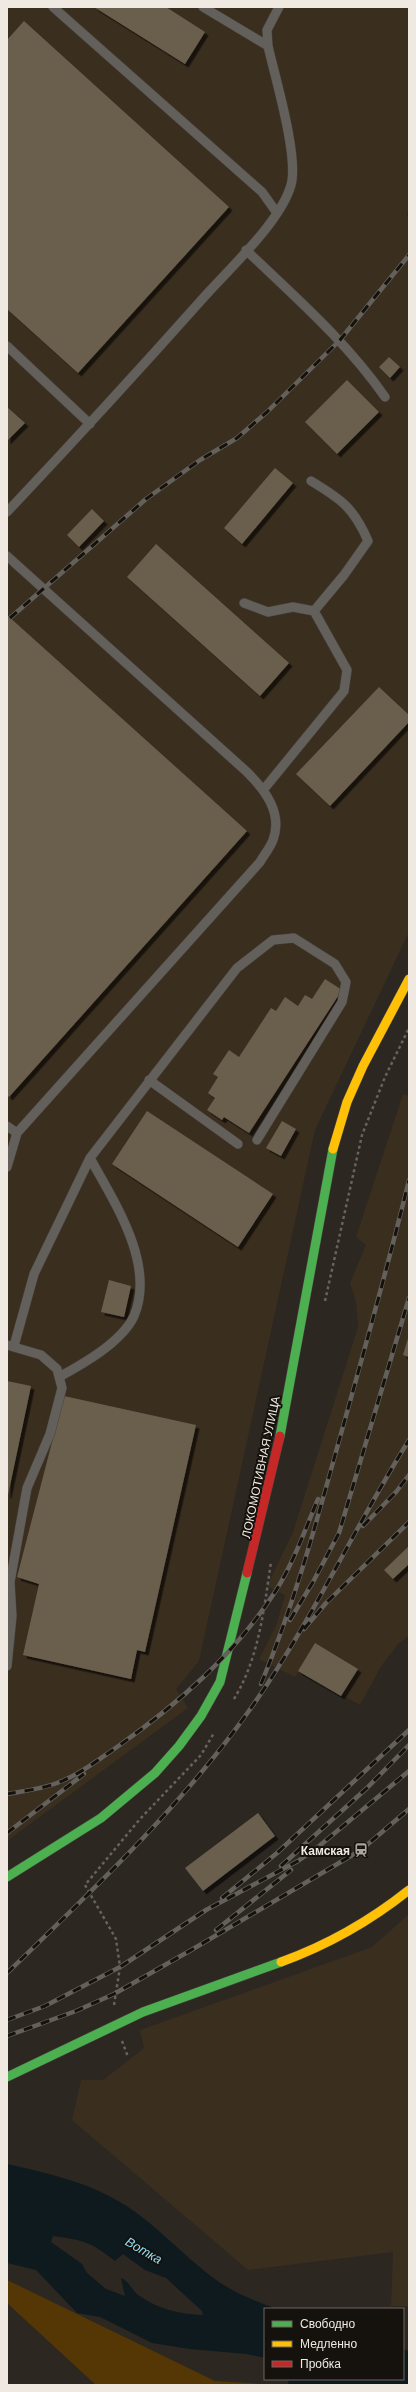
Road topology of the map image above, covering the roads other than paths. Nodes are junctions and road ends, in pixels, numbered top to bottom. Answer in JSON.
{"nodes":[{"id":1,"x":53,"y":7,"type":"edge"},
{"id":2,"x":203,"y":7,"type":"edge"},
{"id":3,"x":279,"y":7,"type":"edge"},
{"id":4,"x":268,"y":46,"type":"junction"},
{"id":5,"x":277,"y":213,"type":"junction"},
{"id":6,"x":246,"y":250,"type":"junction"},
{"id":7,"x":7,"y":346,"type":"edge"},
{"id":8,"x":385,"y":396,"type":"dead end"},
{"id":9,"x":90,"y":424,"type":"junction"},
{"id":10,"x":311,"y":481,"type":"dead end"},
{"id":11,"x":7,"y":512,"type":"edge"},
{"id":12,"x":7,"y":556,"type":"edge"},
{"id":13,"x":244,"y":603,"type":"dead end"},
{"id":14,"x":314,"y":611,"type":"junction"},
{"id":15,"x":264,"y":789,"type":"junction"},
{"id":16,"x":409,"y":979,"type":"edge"},
{"id":17,"x":149,"y":1080,"type":"junction"},
{"id":18,"x":7,"y":1126,"type":"edge"},
{"id":19,"x":17,"y":1133,"type":"junction"},
{"id":20,"x":257,"y":1140,"type":"dead end"},
{"id":21,"x":238,"y":1144,"type":"dead end"},
{"id":22,"x":90,"y":1158,"type":"junction"},
{"id":23,"x":7,"y":1168,"type":"edge"},
{"id":24,"x":10,"y":1346,"type":"edge"},
{"id":25,"x":59,"y":1376,"type":"junction"},
{"id":26,"x":7,"y":1666,"type":"edge"},
{"id":27,"x":7,"y":1877,"type":"edge"},
{"id":28,"x":409,"y":1890,"type":"edge"},
{"id":29,"x":7,"y":2077,"type":"edge"}],
"edges":[{"from":1,"to":5,"type":"lane"},
{"from":2,"to":4,"type":"lane"},
{"from":3,"to":4,"type":"lane"},
{"from":4,"to":5,"type":"lane"},
{"from":5,"to":6,"type":"lane"},
{"from":6,"to":8,"type":"lane"},
{"from":6,"to":9,"type":"lane"},
{"from":7,"to":9,"type":"lane"},
{"from":9,"to":11,"type":"lane"},
{"from":10,"to":14,"type":"lane"},
{"from":12,"to":15,"type":"lane"},
{"from":13,"to":14,"type":"lane"},
{"from":14,"to":15,"type":"lane"},
{"from":15,"to":19,"type":"lane"},
{"from":16,"to":27,"type":"main road","name":"ЛОКОМОТИВНАЯ УЛИЦА"},
{"from":17,"to":20,"type":"lane"},
{"from":17,"to":21,"type":"lane"},
{"from":17,"to":22,"type":"lane"},
{"from":18,"to":19,"type":"lane"},
{"from":19,"to":23,"type":"lane"},
{"from":22,"to":24,"type":"lane"},
{"from":22,"to":25,"type":"lane"},
{"from":24,"to":25,"type":"lane"},
{"from":25,"to":26,"type":"lane"},
{"from":28,"to":29,"type":"main road"}]}
